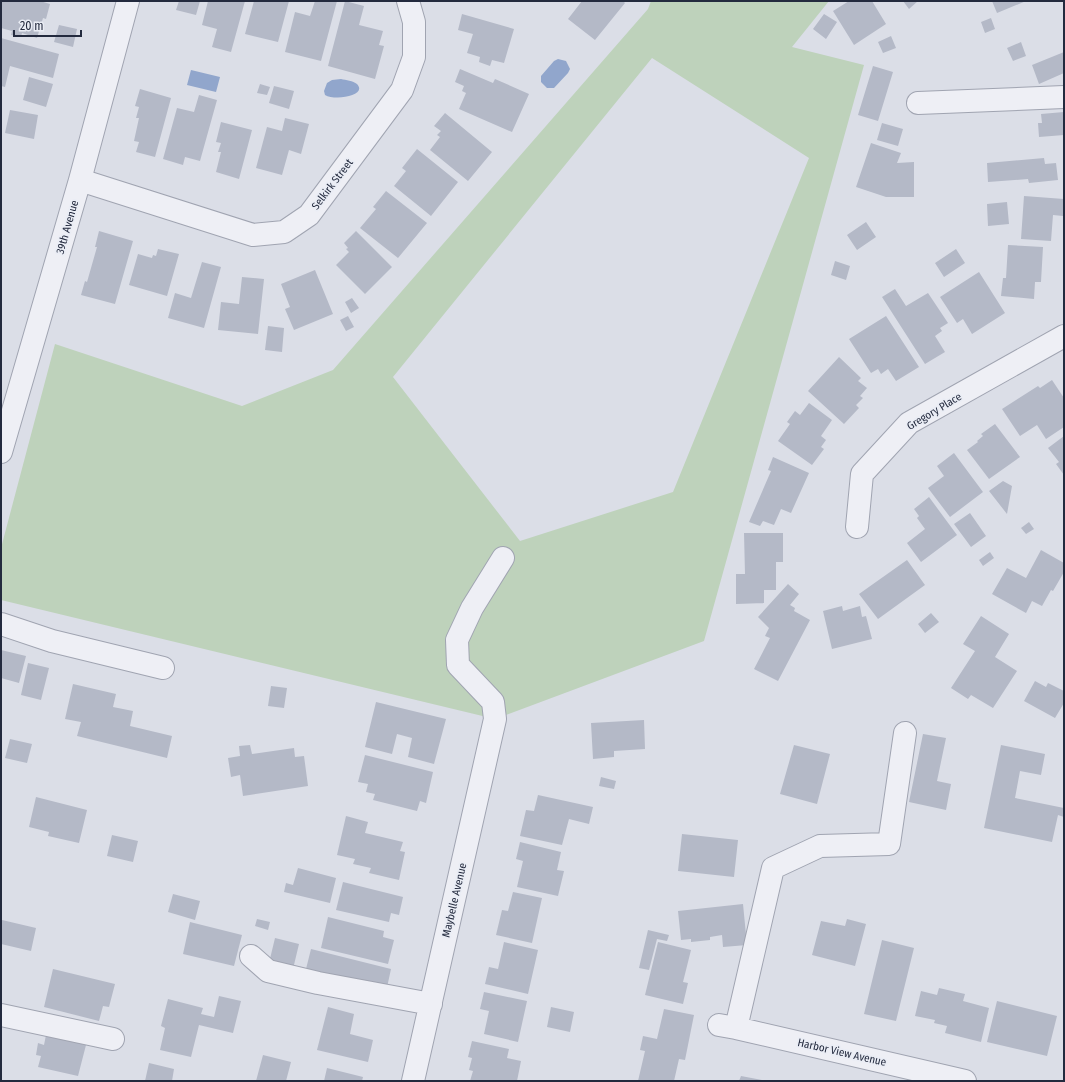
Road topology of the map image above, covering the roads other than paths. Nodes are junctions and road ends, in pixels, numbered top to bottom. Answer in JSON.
{"nodes":[{"id":1,"x":128,"y":1,"type":"edge"},
{"id":2,"x":408,"y":1,"type":"edge"},
{"id":3,"x":1064,"y":97,"type":"edge"},
{"id":4,"x":918,"y":103,"type":"dead end"},
{"id":5,"x":80,"y":180,"type":"junction"},
{"id":6,"x":1064,"y":336,"type":"edge"},
{"id":7,"x":1,"y":452,"type":"edge"},
{"id":8,"x":857,"y":527,"type":"dead end"},
{"id":9,"x":503,"y":558,"type":"dead end"},
{"id":10,"x":1,"y":624,"type":"edge"},
{"id":11,"x":163,"y":668,"type":"dead end"},
{"id":12,"x":905,"y":734,"type":"dead end"},
{"id":13,"x":251,"y":956,"type":"dead end"},
{"id":14,"x":431,"y":1004,"type":"junction"},
{"id":15,"x":1,"y":1015,"type":"edge"},
{"id":16,"x":113,"y":1039,"type":"dead end"},
{"id":17,"x":413,"y":1081,"type":"edge"},
{"id":18,"x":965,"y":1081,"type":"edge"}],
"edges":[{"from":1,"to":5,"type":"street","name":"39th Avenue"},
{"from":2,"to":5,"type":"street","name":"Selkirk Street"},
{"from":3,"to":4,"type":"street"},
{"from":5,"to":7,"type":"street","name":"39th Avenue"},
{"from":6,"to":8,"type":"street","name":"Gregory Place"},
{"from":9,"to":14,"type":"street","name":"Maybelle Avenue"},
{"from":10,"to":11,"type":"street"},
{"from":12,"to":18,"type":"street","name":"Harbor View Avenue"},
{"from":13,"to":14,"type":"street"},
{"from":14,"to":17,"type":"street","name":"Maybelle Avenue"},
{"from":15,"to":16,"type":"street"}]}
